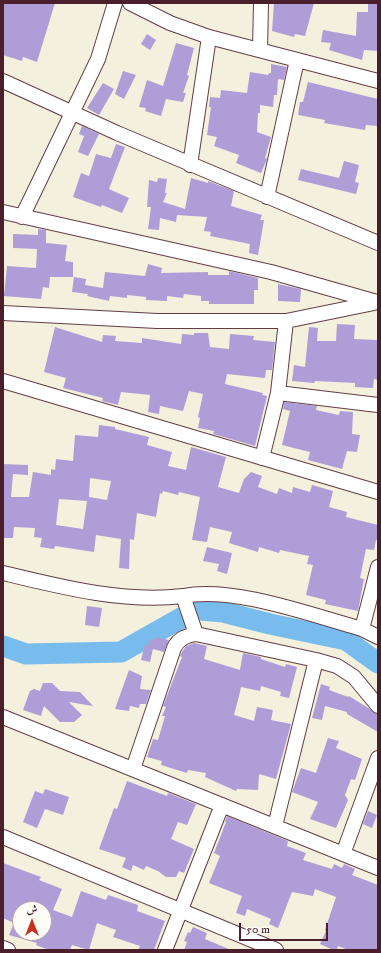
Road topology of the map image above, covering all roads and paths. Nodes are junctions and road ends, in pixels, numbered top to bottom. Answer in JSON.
{"nodes":[{"id":1,"x":115,"y":3,"type":"edge"},
{"id":2,"x":130,"y":3,"type":"edge"},
{"id":3,"x":261,"y":3,"type":"edge"},
{"id":4,"x":209,"y":37,"type":"junction"},
{"id":5,"x":260,"y":50,"type":"junction"},
{"id":6,"x":297,"y":60,"type":"junction"},
{"id":7,"x":3,"y":81,"type":"edge"},
{"id":8,"x":378,"y":81,"type":"edge"},
{"id":9,"x":73,"y":112,"type":"junction"},
{"id":10,"x":190,"y":165,"type":"junction"},
{"id":11,"x":267,"y":197,"type":"junction"},
{"id":12,"x":3,"y":212,"type":"edge"},
{"id":13,"x":22,"y":217,"type":"junction"},
{"id":14,"x":378,"y":243,"type":"edge"},
{"id":15,"x":378,"y":302,"type":"edge"},
{"id":16,"x":3,"y":313,"type":"edge"},
{"id":17,"x":286,"y":321,"type":"junction"},
{"id":18,"x":3,"y":381,"type":"edge"},
{"id":19,"x":278,"y":392,"type":"junction"},
{"id":20,"x":378,"y":405,"type":"edge"},
{"id":21,"x":262,"y":458,"type":"junction"},
{"id":22,"x":378,"y":492,"type":"edge"},
{"id":23,"x":378,"y":567,"type":"edge"},
{"id":24,"x":3,"y":573,"type":"edge"},
{"id":25,"x":183,"y":596,"type":"junction"},
{"id":26,"x":362,"y":629,"type":"junction"},
{"id":27,"x":196,"y":634,"type":"junction"},
{"id":28,"x":378,"y":637,"type":"edge"},
{"id":29,"x":316,"y":660,"type":"junction"},
{"id":30,"x":378,"y":706,"type":"edge"},
{"id":31,"x":3,"y":717,"type":"edge"},
{"id":32,"x":378,"y":758,"type":"edge"},
{"id":33,"x":133,"y":769,"type":"junction"},
{"id":34,"x":222,"y":805,"type":"junction"},
{"id":35,"x":275,"y":826,"type":"junction"},
{"id":36,"x":3,"y":837,"type":"edge"},
{"id":37,"x":343,"y":854,"type":"junction"},
{"id":38,"x":378,"y":868,"type":"edge"},
{"id":39,"x":180,"y":911,"type":"junction"},
{"id":40,"x":3,"y":948,"type":"edge"},
{"id":41,"x":8,"y":950,"type":"edge"},
{"id":42,"x":165,"y":950,"type":"edge"},
{"id":43,"x":276,"y":950,"type":"edge"}],
"edges":[{"from":1,"to":9,"type":"street"},
{"from":2,"to":4,"type":"street"},
{"from":3,"to":5,"type":"street"},
{"from":4,"to":5,"type":"street"},
{"from":4,"to":10,"type":"street"},
{"from":5,"to":6,"type":"street"},
{"from":6,"to":8,"type":"street"},
{"from":6,"to":11,"type":"street"},
{"from":7,"to":9,"type":"street"},
{"from":9,"to":10,"type":"street"},
{"from":9,"to":13,"type":"street"},
{"from":10,"to":11,"type":"street"},
{"from":11,"to":14,"type":"street"},
{"from":12,"to":13,"type":"street"},
{"from":13,"to":15,"type":"street"},
{"from":15,"to":17,"type":"street"},
{"from":16,"to":17,"type":"street"},
{"from":17,"to":19,"type":"street"},
{"from":18,"to":21,"type":"street"},
{"from":19,"to":20,"type":"street"},
{"from":19,"to":21,"type":"street"},
{"from":21,"to":22,"type":"street"},
{"from":23,"to":26,"type":"street"},
{"from":24,"to":25,"type":"street"},
{"from":25,"to":26,"type":"street"},
{"from":25,"to":27,"type":"street"},
{"from":26,"to":28,"type":"street"},
{"from":27,"to":29,"type":"street"},
{"from":27,"to":33,"type":"street"},
{"from":29,"to":30,"type":"street"},
{"from":29,"to":35,"type":"street"},
{"from":31,"to":33,"type":"street"},
{"from":32,"to":37,"type":"street"},
{"from":33,"to":34,"type":"street"},
{"from":34,"to":35,"type":"street"},
{"from":34,"to":39,"type":"street"},
{"from":35,"to":37,"type":"street"},
{"from":36,"to":39,"type":"street"},
{"from":37,"to":38,"type":"street"},
{"from":39,"to":42,"type":"street"},
{"from":39,"to":43,"type":"street"},
{"from":40,"to":41,"type":"street"}]}
